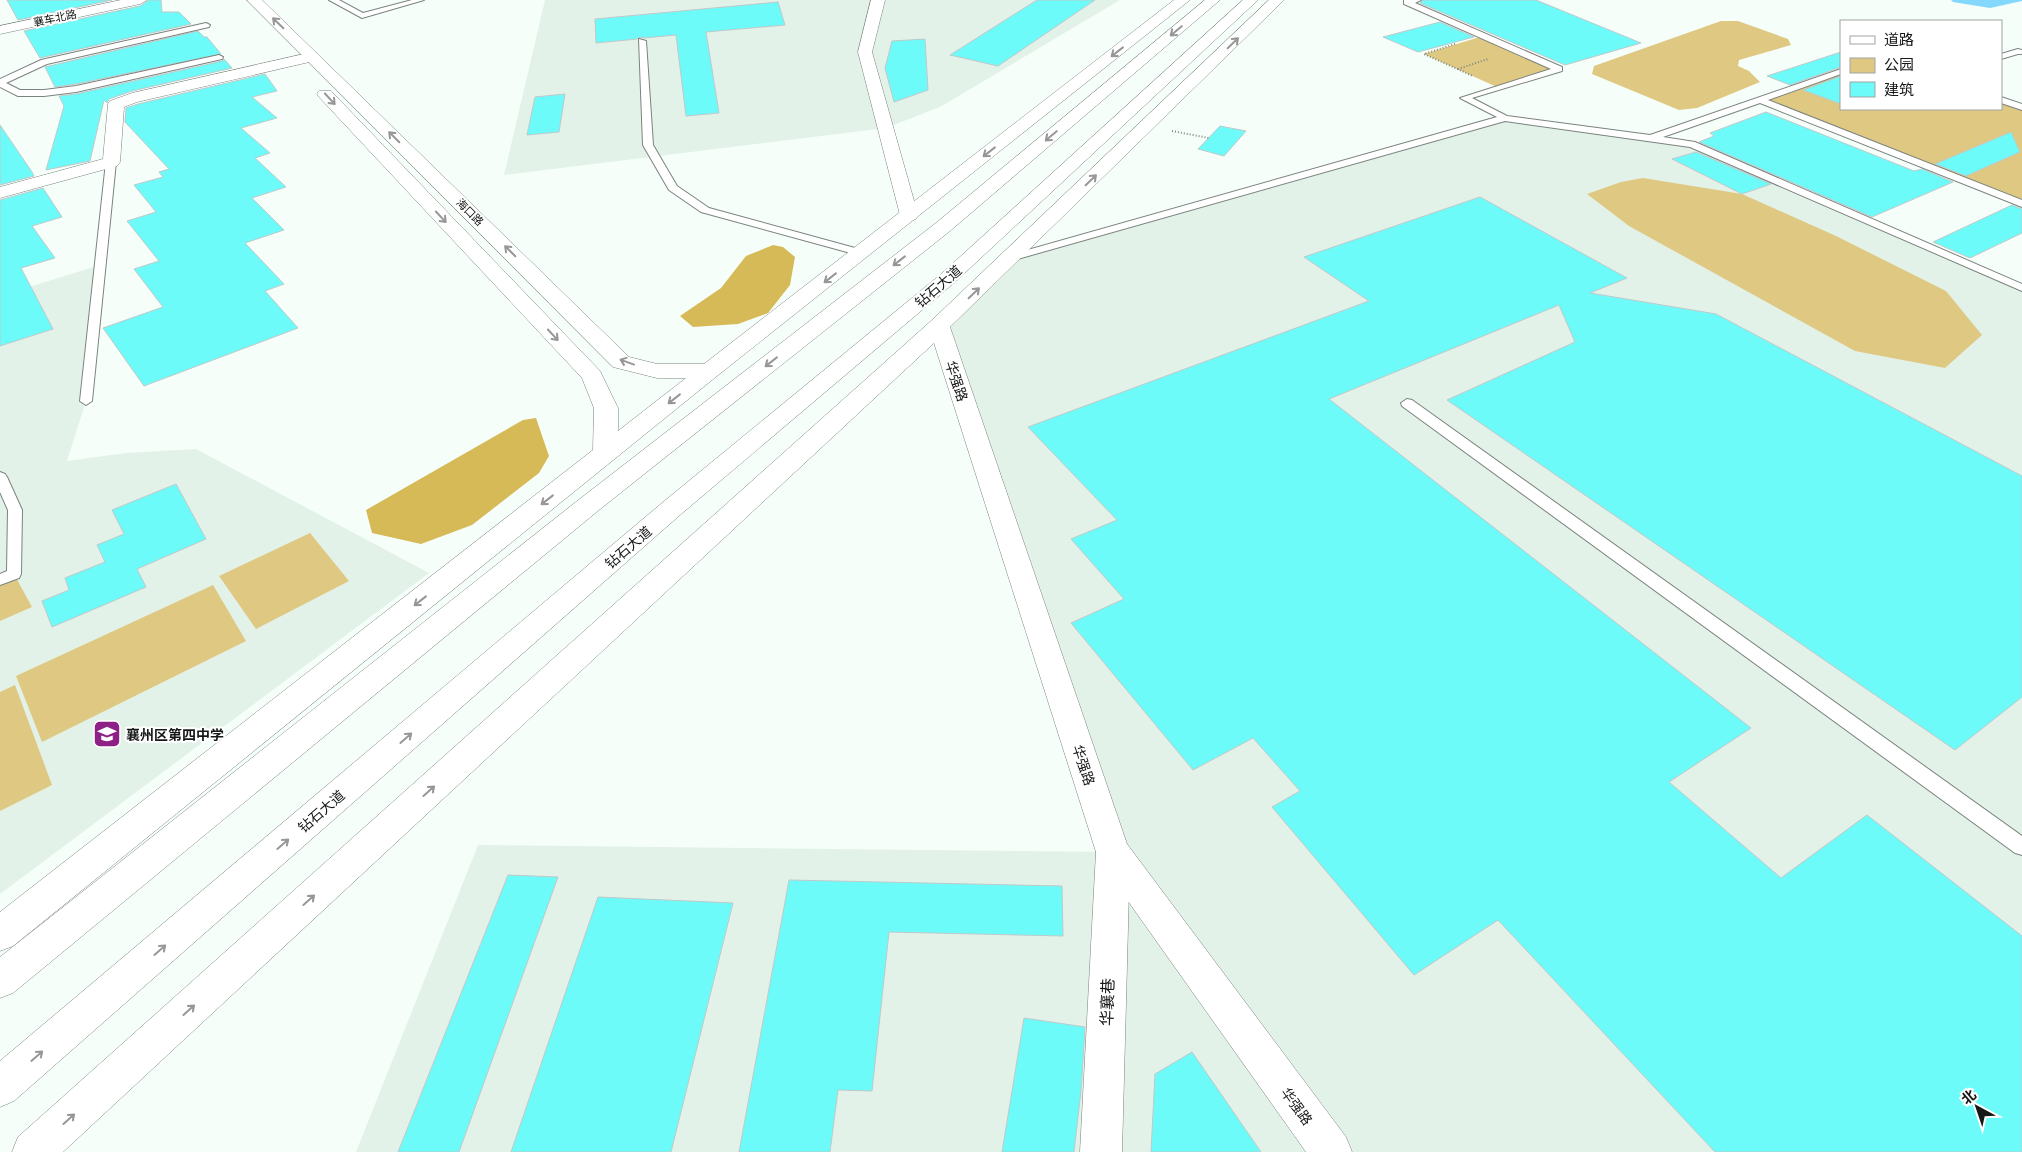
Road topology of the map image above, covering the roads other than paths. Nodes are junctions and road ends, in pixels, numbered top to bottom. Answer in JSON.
{"nodes":[{"id":1,"x":140,"y":0,"type":"edge"},
{"id":2,"x":236,"y":0,"type":"edge"},
{"id":3,"x":254,"y":0,"type":"edge"},
{"id":4,"x":333,"y":0,"type":"edge"},
{"id":5,"x":420,"y":0,"type":"edge"},
{"id":6,"x":878,"y":0,"type":"edge"},
{"id":7,"x":1183,"y":0,"type":"edge"},
{"id":8,"x":1213,"y":0,"type":"edge"},
{"id":9,"x":1251,"y":0,"type":"edge"},
{"id":10,"x":1277,"y":0,"type":"edge"},
{"id":11,"x":1417,"y":0,"type":"edge"},
{"id":12,"x":206,"y":25,"type":"dead end"},
{"id":13,"x":0,"y":30,"type":"edge"},
{"id":14,"x":642,"y":41,"type":"dead end"},
{"id":15,"x":2022,"y":52,"type":"edge"},
{"id":16,"x":219,"y":57,"type":"dead end"},
{"id":17,"x":313,"y":57,"type":"junction"},
{"id":18,"x":2002,"y":57,"type":"edge"},
{"id":19,"x":294,"y":62,"type":"junction"},
{"id":20,"x":1840,"y":71,"type":"edge"},
{"id":21,"x":0,"y":83,"type":"edge"},
{"id":22,"x":1760,"y":100,"type":"junction"},
{"id":23,"x":2002,"y":100,"type":"edge"},
{"id":24,"x":2022,"y":107,"type":"edge"},
{"id":25,"x":1505,"y":118,"type":"junction"},
{"id":26,"x":1650,"y":138,"type":"junction"},
{"id":27,"x":111,"y":162,"type":"junction"},
{"id":28,"x":0,"y":193,"type":"edge"},
{"id":29,"x":2022,"y":204,"type":"edge"},
{"id":30,"x":910,"y":215,"type":"junction"},
{"id":31,"x":923,"y":243,"type":"junction"},
{"id":32,"x":862,"y":253,"type":"junction"},
{"id":33,"x":1010,"y":258,"type":"junction"},
{"id":34,"x":2022,"y":288,"type":"edge"},
{"id":35,"x":904,"y":315,"type":"junction"},
{"id":36,"x":939,"y":326,"type":"junction"},
{"id":37,"x":709,"y":371,"type":"junction"},
{"id":38,"x":86,"y":401,"type":"dead end"},
{"id":39,"x":1407,"y":403,"type":"dead end"},
{"id":40,"x":605,"y":454,"type":"junction"},
{"id":41,"x":0,"y":477,"type":"edge"},
{"id":42,"x":0,"y":580,"type":"edge"},
{"id":43,"x":2022,"y":847,"type":"edge"},
{"id":44,"x":1113,"y":852,"type":"junction"},
{"id":45,"x":0,"y":934,"type":"edge"},
{"id":46,"x":0,"y":980,"type":"edge"},
{"id":47,"x":0,"y":1087,"type":"edge"},
{"id":48,"x":33,"y":1152,"type":"edge"},
{"id":49,"x":1101,"y":1152,"type":"edge"},
{"id":50,"x":1331,"y":1152,"type":"edge"}],
"edges":[{"from":1,"to":13,"type":"main road","name":"襄车北路"},
{"from":2,"to":19,"type":"main road","name":"海口路"},
{"from":17,"to":3,"type":"main road","name":"海口路","one_way":true},
{"from":4,"to":5,"type":"lane"},
{"from":6,"to":30,"type":"main road"},
{"from":7,"to":30,"type":"main road","one_way":true},
{"from":8,"to":31,"type":"main road","one_way":true},
{"from":9,"to":35,"type":"main road","name":"钻石大道"},
{"from":33,"to":10,"type":"main road","one_way":true},
{"from":11,"to":25,"type":"lane"},
{"from":12,"to":21,"type":"lane"},
{"from":14,"to":32,"type":"lane"},
{"from":15,"to":18,"type":"lane"},
{"from":16,"to":21,"type":"lane"},
{"from":17,"to":19,"type":"main road"},
{"from":37,"to":17,"type":"main road","name":"海口路","one_way":true},
{"from":19,"to":27,"type":"main road"},
{"from":19,"to":40,"type":"main road","name":"海口路","one_way":true},
{"from":20,"to":22,"type":"lane"},
{"from":22,"to":26,"type":"lane"},
{"from":22,"to":29,"type":"lane"},
{"from":23,"to":24,"type":"lane"},
{"from":25,"to":26,"type":"lane"},
{"from":25,"to":33,"type":"lane"},
{"from":26,"to":34,"type":"lane"},
{"from":27,"to":28,"type":"main road"},
{"from":27,"to":38,"type":"lane"},
{"from":30,"to":31,"type":"main road"},
{"from":30,"to":32,"type":"main road"},
{"from":31,"to":46,"type":"main road","one_way":true},
{"from":32,"to":37,"type":"main road","one_way":true},
{"from":36,"to":33,"type":"main road","one_way":true},
{"from":35,"to":36,"type":"main road"},
{"from":47,"to":35,"type":"main road","name":"钻石大道","one_way":true},
{"from":36,"to":44,"type":"main road","name":"华强路"},
{"from":48,"to":36,"type":"main road","one_way":true},
{"from":37,"to":40,"type":"main road","one_way":true},
{"from":39,"to":43,"type":"lane"},
{"from":40,"to":45,"type":"main road","one_way":true},
{"from":41,"to":42,"type":"lane"},
{"from":44,"to":49,"type":"main road","name":"华襄巷"},
{"from":44,"to":50,"type":"main road","name":"华强路"}]}
